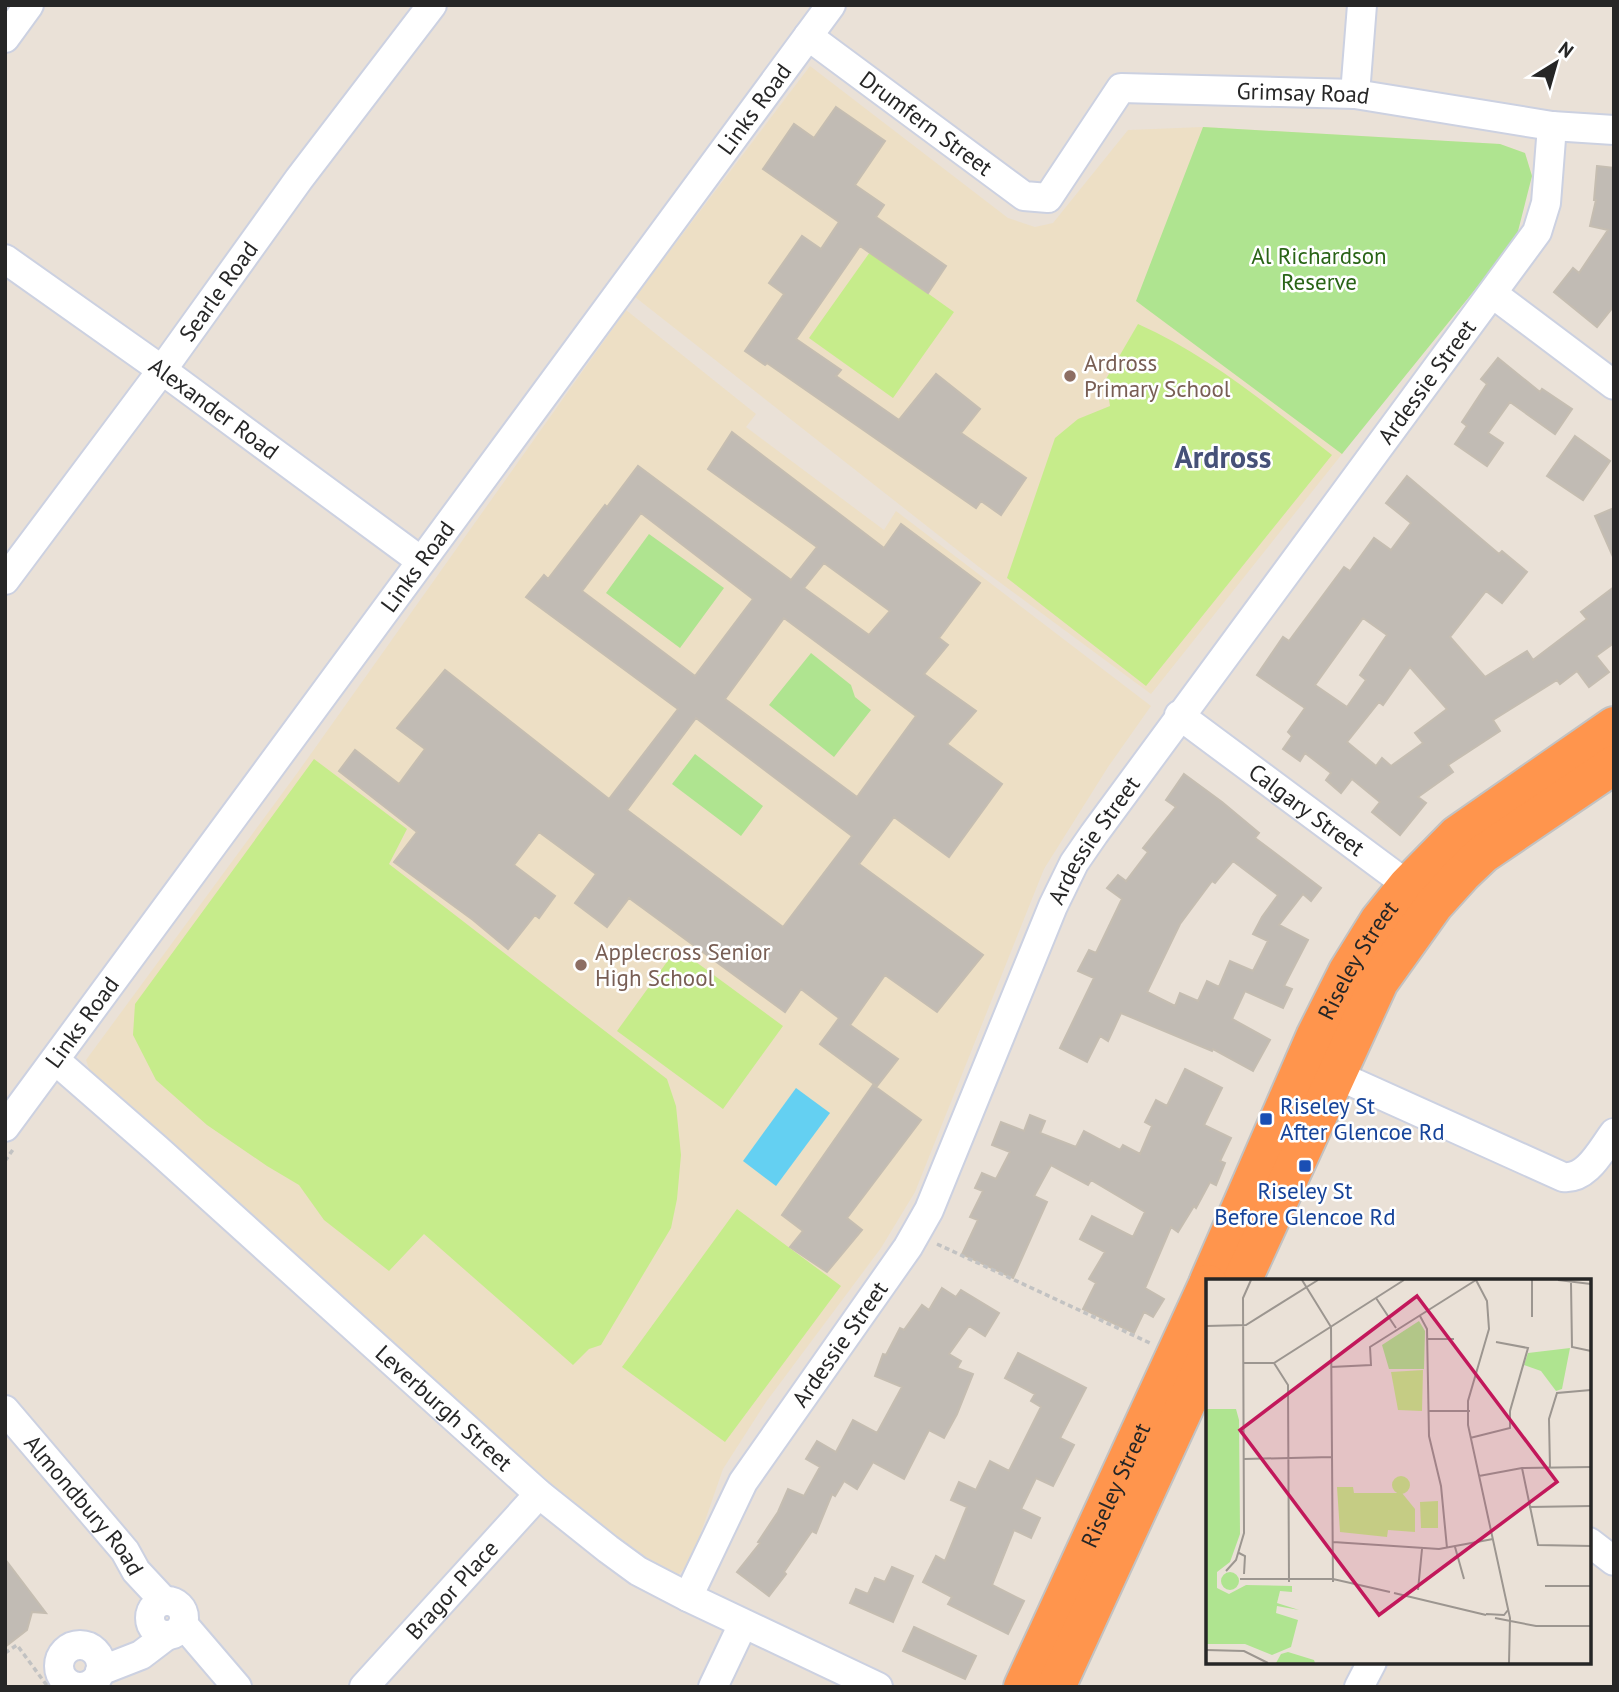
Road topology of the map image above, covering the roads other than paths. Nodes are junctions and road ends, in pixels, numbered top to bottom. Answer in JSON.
{"nodes":[{"id":1,"x":29,"y":5,"type":"edge"},
{"id":2,"x":432,"y":5,"type":"edge"},
{"id":3,"x":831,"y":5,"type":"edge"},
{"id":4,"x":1362,"y":5,"type":"edge"},
{"id":5,"x":808,"y":36,"type":"junction"},
{"id":6,"x":5,"y":38,"type":"edge"},
{"id":7,"x":1355,"y":94,"type":"junction"},
{"id":8,"x":1552,"y":126,"type":"junction"},
{"id":9,"x":1614,"y":130,"type":"edge"},
{"id":10,"x":1048,"y":198,"type":"joint"},
{"id":11,"x":5,"y":259,"type":"edge"},
{"id":12,"x":1493,"y":294,"type":"junction"},
{"id":13,"x":162,"y":370,"type":"junction"},
{"id":14,"x":1614,"y":386,"type":"edge"},
{"id":15,"x":421,"y":561,"type":"junction"},
{"id":16,"x":5,"y":580,"type":"edge"},
{"id":17,"x":1179,"y":715,"type":"junction"},
{"id":18,"x":1614,"y":726,"type":"edge"},
{"id":19,"x":1614,"y":765,"type":"edge"},
{"id":20,"x":1421,"y":895,"type":"junction"},
{"id":21,"x":55,"y":1060,"type":"junction"},
{"id":22,"x":1321,"y":1066,"type":"junction"},
{"id":23,"x":5,"y":1127,"type":"edge"},
{"id":24,"x":1614,"y":1133,"type":"edge"},
{"id":25,"x":1210,"y":1279,"type":"edge"},
{"id":26,"x":1243,"y":1279,"type":"edge"},
{"id":27,"x":1206,"y":1292,"type":"edge"},
{"id":28,"x":1199,"y":1325,"type":"edge"},
{"id":29,"x":1206,"y":1360,"type":"edge"},
{"id":30,"x":5,"y":1410,"type":"edge"},
{"id":31,"x":5,"y":1437,"type":"edge"},
{"id":32,"x":539,"y":1494,"type":"junction"},
{"id":33,"x":1591,"y":1543,"type":"edge"},
{"id":34,"x":1614,"y":1560,"type":"edge"},
{"id":35,"x":688,"y":1597,"type":"junction"},
{"id":36,"x":164,"y":1622,"type":"junction"},
{"id":37,"x":743,"y":1624,"type":"junction"},
{"id":38,"x":97,"y":1661,"type":"dead end"},
{"id":39,"x":1371,"y":1664,"type":"edge"},
{"id":40,"x":218,"y":1687,"type":"edge"},
{"id":41,"x":237,"y":1687,"type":"edge"},
{"id":42,"x":364,"y":1687,"type":"edge"},
{"id":43,"x":713,"y":1687,"type":"edge"},
{"id":44,"x":878,"y":1687,"type":"edge"},
{"id":45,"x":1023,"y":1687,"type":"edge"},
{"id":46,"x":1056,"y":1687,"type":"edge"},
{"id":47,"x":1359,"y":1687,"type":"edge"}],
"edges":[{"from":1,"to":6,"type":"street"},
{"from":2,"to":13,"type":"street","name":"Searle Road"},
{"from":3,"to":5,"type":"street","name":"Links Road"},
{"from":4,"to":7,"type":"street"},
{"from":5,"to":10,"type":"street","name":"Drumfern Street"},
{"from":5,"to":15,"type":"street","name":"Links Road"},
{"from":7,"to":8,"type":"street","name":"Grimsay Road"},
{"from":7,"to":10,"type":"street","name":"Grimsay Road"},
{"from":8,"to":9,"type":"street","name":"Grimsay Road"},
{"from":8,"to":12,"type":"street","name":"Ardessie Street"},
{"from":11,"to":13,"type":"street","name":"Alexander Road"},
{"from":12,"to":14,"type":"street"},
{"from":12,"to":17,"type":"street","name":"Ardessie Street"},
{"from":13,"to":15,"type":"street","name":"Alexander Road"},
{"from":13,"to":16,"type":"street","name":"Searle Road"},
{"from":15,"to":21,"type":"street","name":"Links Road"},
{"from":17,"to":20,"type":"street","name":"Calgary Street"},
{"from":17,"to":35,"type":"street","name":"Ardessie Street"},
{"from":18,"to":20,"type":"highway","name":"Riseley Street"},
{"from":19,"to":20,"type":"highway","name":"Riseley Street"},
{"from":20,"to":22,"type":"highway","name":"Riseley Street"},
{"from":21,"to":23,"type":"street","name":"Links Road"},
{"from":21,"to":32,"type":"street","name":"Leverburgh Street"},
{"from":22,"to":24,"type":"street"},
{"from":22,"to":25,"type":"highway","name":"Riseley Street"},
{"from":22,"to":26,"type":"highway","name":"Riseley Street"},
{"from":27,"to":28,"type":"highway","name":"Riseley Street"},
{"from":28,"to":45,"type":"highway","name":"Riseley Street"},
{"from":29,"to":46,"type":"highway","name":"Riseley Street"},
{"from":30,"to":36,"type":"street","name":"Almondbury Road"},
{"from":31,"to":36,"type":"street","name":"Almondbury Road"},
{"from":32,"to":35,"type":"street","name":"Leverburgh Street"},
{"from":32,"to":42,"type":"street","name":"Bragor Place"},
{"from":33,"to":34,"type":"street"},
{"from":35,"to":37,"type":"street","name":"Leverburgh Street"},
{"from":36,"to":38,"type":"street"},
{"from":36,"to":40,"type":"street","name":"Almondbury Road"},
{"from":36,"to":41,"type":"street","name":"Almondbury Road"},
{"from":37,"to":43,"type":"street"},
{"from":37,"to":44,"type":"street","name":"Leverburgh Street"},
{"from":39,"to":47,"type":"street"}]}
